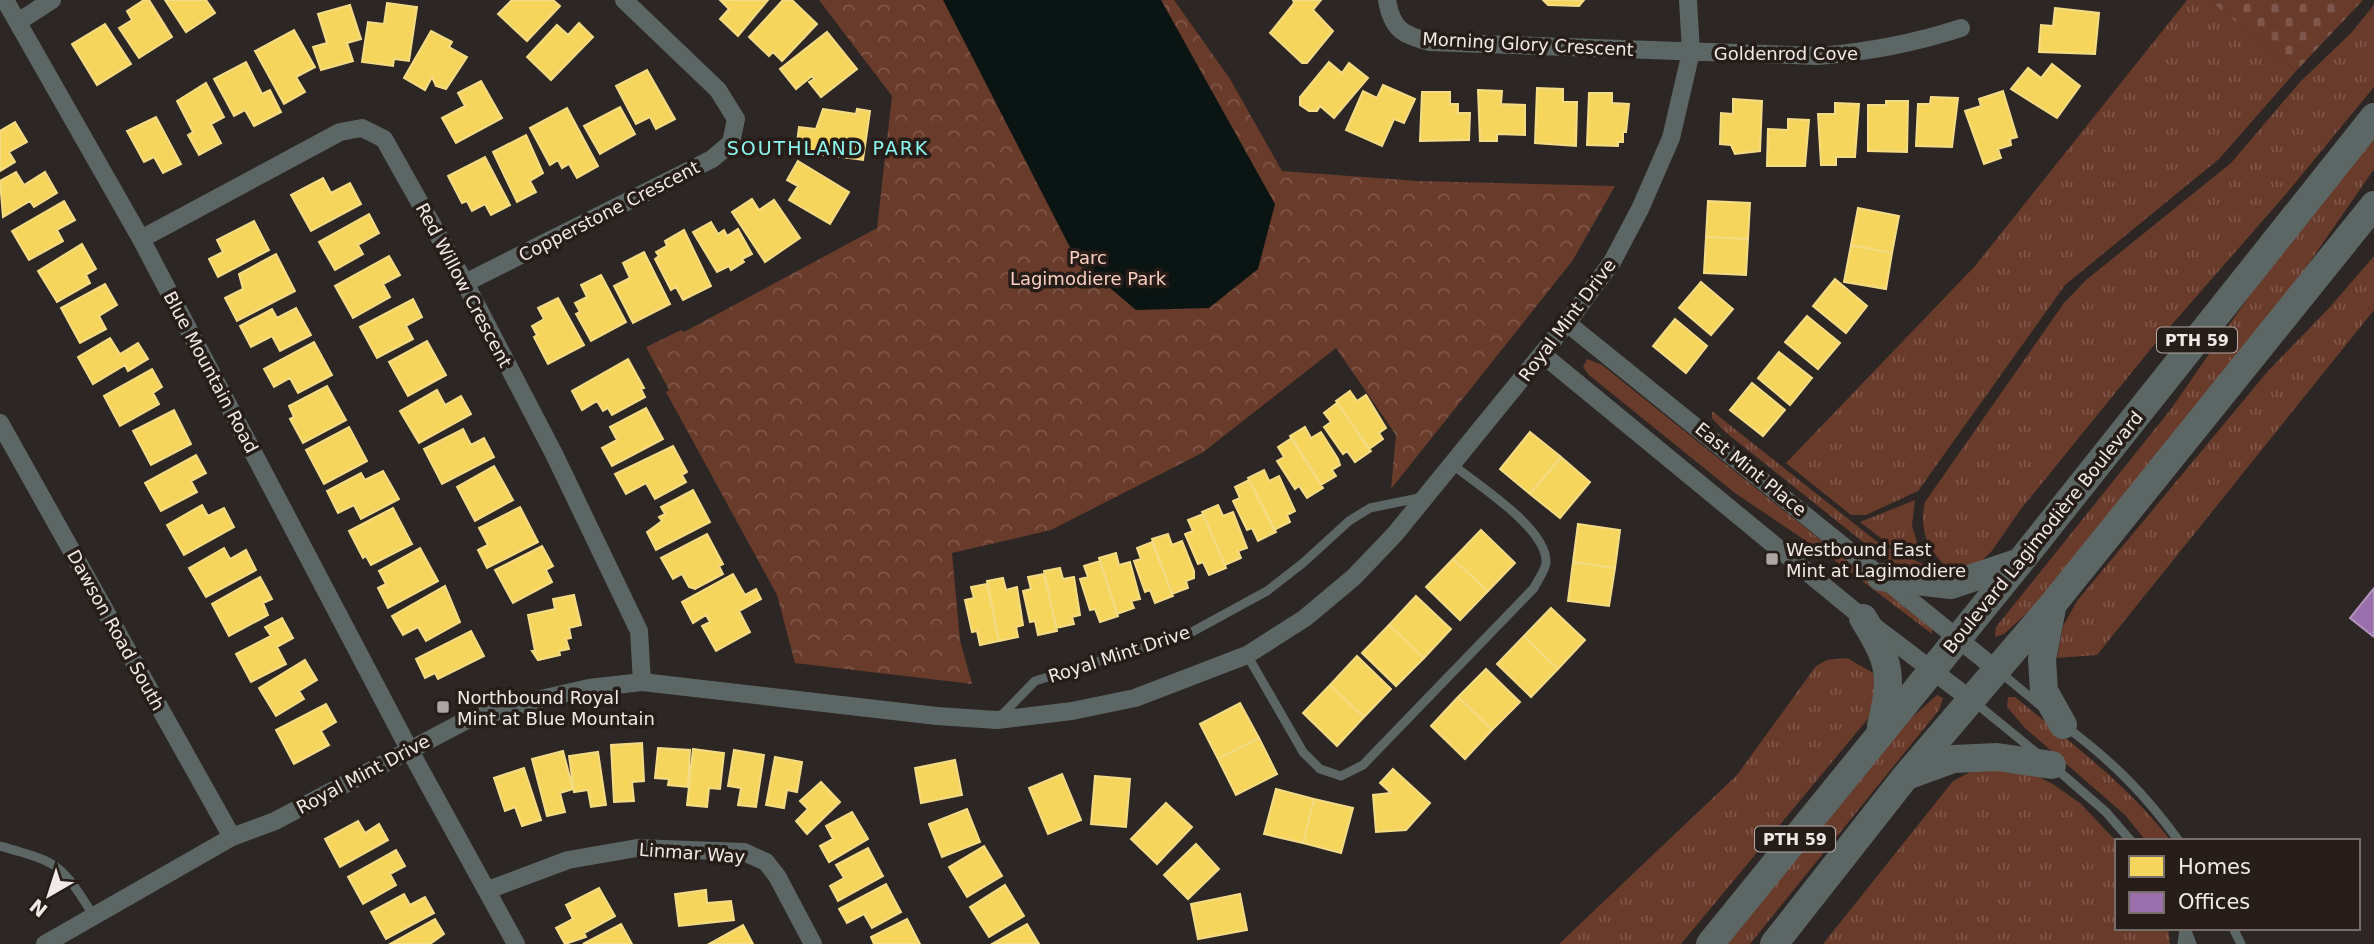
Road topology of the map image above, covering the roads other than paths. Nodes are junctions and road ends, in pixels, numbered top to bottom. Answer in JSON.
{"nodes":[{"id":1,"x":5,"y":0,"type":"edge"},
{"id":2,"x":52,"y":0,"type":"edge"},
{"id":3,"x":624,"y":0,"type":"edge"},
{"id":4,"x":1387,"y":0,"type":"edge"},
{"id":5,"x":1688,"y":0,"type":"edge"},
{"id":6,"x":18,"y":22,"type":"junction"},
{"id":7,"x":1961,"y":28,"type":"dead end"},
{"id":8,"x":1691,"y":52,"type":"junction"},
{"id":9,"x":2374,"y":117,"type":"edge"},
{"id":10,"x":2374,"y":205,"type":"edge"},
{"id":11,"x":141,"y":239,"type":"junction"},
{"id":12,"x":466,"y":284,"type":"junction"},
{"id":13,"x":1567,"y":323,"type":"junction"},
{"id":14,"x":1542,"y":354,"type":"junction"},
{"id":15,"x":0,"y":424,"type":"edge"},
{"id":16,"x":1453,"y":465,"type":"junction"},
{"id":17,"x":1426,"y":496,"type":"junction"},
{"id":18,"x":2020,"y":562,"type":"junction"},
{"id":19,"x":1881,"y":577,"type":"junction"},
{"id":20,"x":2053,"y":604,"type":"junction"},
{"id":21,"x":1863,"y":618,"type":"junction"},
{"id":22,"x":1959,"y":639,"type":"junction"},
{"id":23,"x":1247,"y":655,"type":"junction"},
{"id":24,"x":1932,"y":669,"type":"junction"},
{"id":25,"x":1998,"y":671,"type":"junction"},
{"id":26,"x":642,"y":682,"type":"junction"},
{"id":27,"x":1970,"y":699,"type":"junction"},
{"id":28,"x":997,"y":720,"type":"junction"},
{"id":29,"x":2063,"y":725,"type":"junction"},
{"id":30,"x":1879,"y":735,"type":"junction"},
{"id":31,"x":409,"y":749,"type":"junction"},
{"id":32,"x":2052,"y":765,"type":"junction"},
{"id":33,"x":1906,"y":776,"type":"junction"},
{"id":34,"x":232,"y":837,"type":"junction"},
{"id":35,"x":2129,"y":839,"type":"edge"},
{"id":36,"x":2178,"y":839,"type":"edge"},
{"id":37,"x":0,"y":846,"type":"edge"},
{"id":38,"x":488,"y":890,"type":"junction"},
{"id":39,"x":93,"y":915,"type":"junction"},
{"id":40,"x":45,"y":944,"type":"edge"},
{"id":41,"x":516,"y":944,"type":"edge"},
{"id":42,"x":813,"y":944,"type":"edge"},
{"id":43,"x":1710,"y":944,"type":"edge"},
{"id":44,"x":1774,"y":944,"type":"edge"}],
"edges":[{"from":1,"to":6,"type":"street","name":"Blue Mountain Road"},
{"from":2,"to":6,"type":"street"},
{"from":3,"to":12,"type":"street","name":"Copperstone Crescent"},
{"from":4,"to":8,"type":"street","name":"Morning Glory Crescent"},
{"from":5,"to":8,"type":"street","name":"Royal Mint Drive"},
{"from":6,"to":11,"type":"street","name":"Blue Mountain Road"},
{"from":7,"to":8,"type":"street","name":"Goldenrod Cove"},
{"from":8,"to":13,"type":"street","name":"Royal Mint Drive"},
{"from":9,"to":18,"type":"main road","name":"Boulevard Lagimodière Boulevard","number":"PTH 59"},
{"from":10,"to":20,"type":"main road","number":"PTH 59"},
{"from":11,"to":12,"type":"street","name":"Red Willow Crescent"},
{"from":11,"to":31,"type":"street","name":"Blue Mountain Road"},
{"from":12,"to":26,"type":"street","name":"Red Willow Crescent"},
{"from":13,"to":14,"type":"street","name":"Royal Mint Drive"},
{"from":13,"to":19,"type":"street","name":"East Mint Place"},
{"from":14,"to":16,"type":"street","name":"Royal Mint Drive"},
{"from":14,"to":21,"type":"street"},
{"from":15,"to":34,"type":"street","name":"Dawson Road South"},
{"from":16,"to":17,"type":"street","name":"Royal Mint Drive"},
{"from":16,"to":23,"type":"lane"},
{"from":17,"to":23,"type":"street","name":"Royal Mint Drive"},
{"from":17,"to":28,"type":"lane","name":"Royal Mint Drive"},
{"from":18,"to":19,"type":"main road"},
{"from":18,"to":22,"type":"main road","name":"Boulevard Lagimodière Boulevard","number":"PTH 59"},
{"from":19,"to":22,"type":"street","name":"East Mint Place"},
{"from":20,"to":25,"type":"main road","number":"PTH 59"},
{"from":20,"to":29,"type":"main road"},
{"from":21,"to":24,"type":"street"},
{"from":21,"to":30,"type":"main road"},
{"from":22,"to":24,"type":"main road","name":"Boulevard Lagimodière Boulevard","number":"PTH 59"},
{"from":22,"to":25,"type":"street","name":"East Mint Place"},
{"from":23,"to":28,"type":"street","name":"Royal Mint Drive"},
{"from":24,"to":27,"type":"street"},
{"from":24,"to":30,"type":"main road","name":"Boulevard Lagimodière Boulevard","number":"PTH 59"},
{"from":25,"to":27,"type":"main road","number":"PTH 59"},
{"from":25,"to":29,"type":"lane"},
{"from":26,"to":28,"type":"street","name":"Royal Mint Drive"},
{"from":26,"to":31,"type":"street","name":"Royal Mint Drive"},
{"from":27,"to":32,"type":"lane"},
{"from":27,"to":33,"type":"main road","number":"PTH 59"},
{"from":29,"to":36,"type":"lane"},
{"from":30,"to":43,"type":"main road","name":"Boulevard Lagimodière Boulevard","number":"PTH 59"},
{"from":31,"to":34,"type":"street","name":"Royal Mint Drive"},
{"from":31,"to":38,"type":"street"},
{"from":32,"to":33,"type":"main road"},
{"from":32,"to":35,"type":"lane"},
{"from":33,"to":44,"type":"main road","number":"PTH 59"},
{"from":34,"to":39,"type":"street","name":"Royal Mint Drive"},
{"from":37,"to":39,"type":"lane"},
{"from":38,"to":41,"type":"street"},
{"from":38,"to":42,"type":"street","name":"Linmar Way"},
{"from":39,"to":40,"type":"street","name":"Royal Mint Drive"}]}
